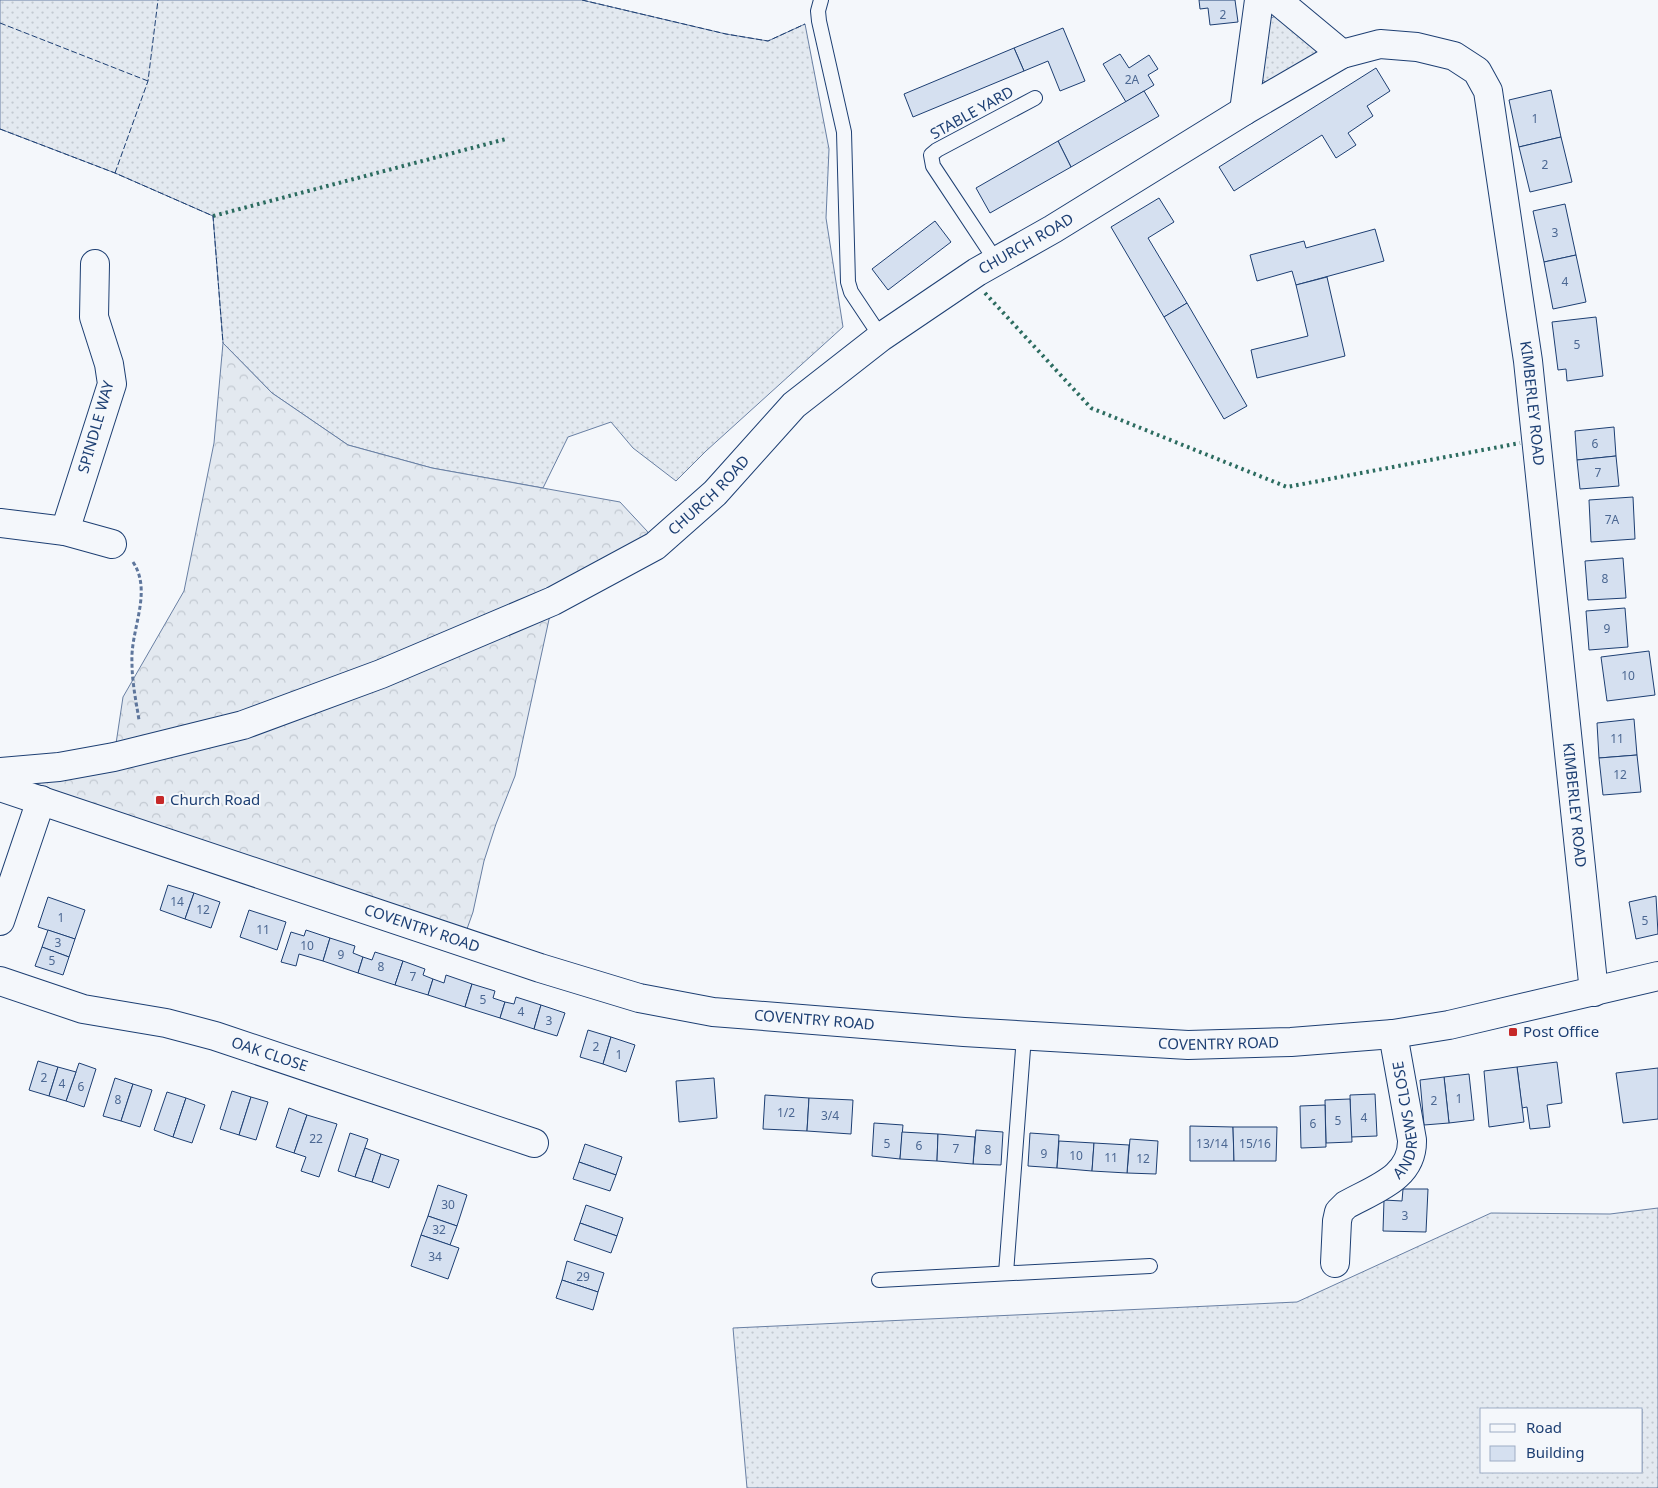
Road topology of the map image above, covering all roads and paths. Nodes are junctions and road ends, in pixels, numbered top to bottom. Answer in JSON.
{"nodes":[{"id":1,"x":821,"y":0,"type":"edge"},
{"id":2,"x":1259,"y":0,"type":"edge"},
{"id":3,"x":1276,"y":0,"type":"edge"},
{"id":4,"x":1342,"y":54,"type":"junction"},
{"id":5,"x":1035,"y":98,"type":"dead end"},
{"id":6,"x":1244,"y":110,"type":"junction"},
{"id":7,"x":996,"y":261,"type":"junction"},
{"id":8,"x":95,"y":264,"type":"dead end"},
{"id":9,"x":881,"y":337,"type":"junction"},
{"id":10,"x":0,"y":523,"type":"edge"},
{"id":11,"x":65,"y":530,"type":"junction"},
{"id":12,"x":112,"y":544,"type":"joint"},
{"id":13,"x":142,"y":750,"type":"junction"},
{"id":14,"x":0,"y":772,"type":"edge"},
{"id":15,"x":0,"y":787,"type":"edge"},
{"id":16,"x":41,"y":800,"type":"junction"},
{"id":17,"x":0,"y":921,"type":"edge"},
{"id":18,"x":1658,"y":976,"type":"edge"},
{"id":19,"x":0,"y":981,"type":"edge"},
{"id":20,"x":1594,"y":992,"type":"junction"},
{"id":21,"x":1393,"y":1034,"type":"junction"},
{"id":22,"x":1024,"y":1036,"type":"junction"},
{"id":23,"x":534,"y":1142,"type":"dead end"},
{"id":24,"x":1335,"y":1263,"type":"dead end"},
{"id":25,"x":1150,"y":1266,"type":"dead end"},
{"id":26,"x":1006,"y":1273,"type":"junction"},
{"id":27,"x":879,"y":1280,"type":"dead end"}],
"edges":[{"from":1,"to":9,"type":"lane"},
{"from":2,"to":6,"type":"street"},
{"from":3,"to":4,"type":"street"},
{"from":4,"to":6,"type":"street","name":"KIMBERLEY ROAD"},
{"from":4,"to":20,"type":"street","name":"KIMBERLEY ROAD"},
{"from":5,"to":7,"type":"lane","name":"STABLE YARD"},
{"from":6,"to":7,"type":"street","name":"CHURCH ROAD"},
{"from":7,"to":9,"type":"street","name":"CHURCH ROAD"},
{"from":8,"to":11,"type":"street","name":"SPINDLE WAY"},
{"from":9,"to":13,"type":"street","name":"CHURCH ROAD"},
{"from":10,"to":11,"type":"street"},
{"from":11,"to":12,"type":"street"},
{"from":12,"to":13,"type":"path"},
{"from":13,"to":14,"type":"street","name":"CHURCH ROAD"},
{"from":15,"to":16,"type":"street","name":"COVENTRY ROAD"},
{"from":16,"to":17,"type":"street"},
{"from":16,"to":22,"type":"street","name":"COVENTRY ROAD"},
{"from":18,"to":20,"type":"street","name":"COVENTRY ROAD"},
{"from":19,"to":23,"type":"street","name":"OAK CLOSE"},
{"from":20,"to":21,"type":"street","name":"COVENTRY ROAD"},
{"from":21,"to":22,"type":"street","name":"COVENTRY ROAD"},
{"from":21,"to":24,"type":"street","name":"ANDREWS CLOSE"},
{"from":22,"to":26,"type":"lane"},
{"from":25,"to":26,"type":"lane"},
{"from":26,"to":27,"type":"lane"}]}
